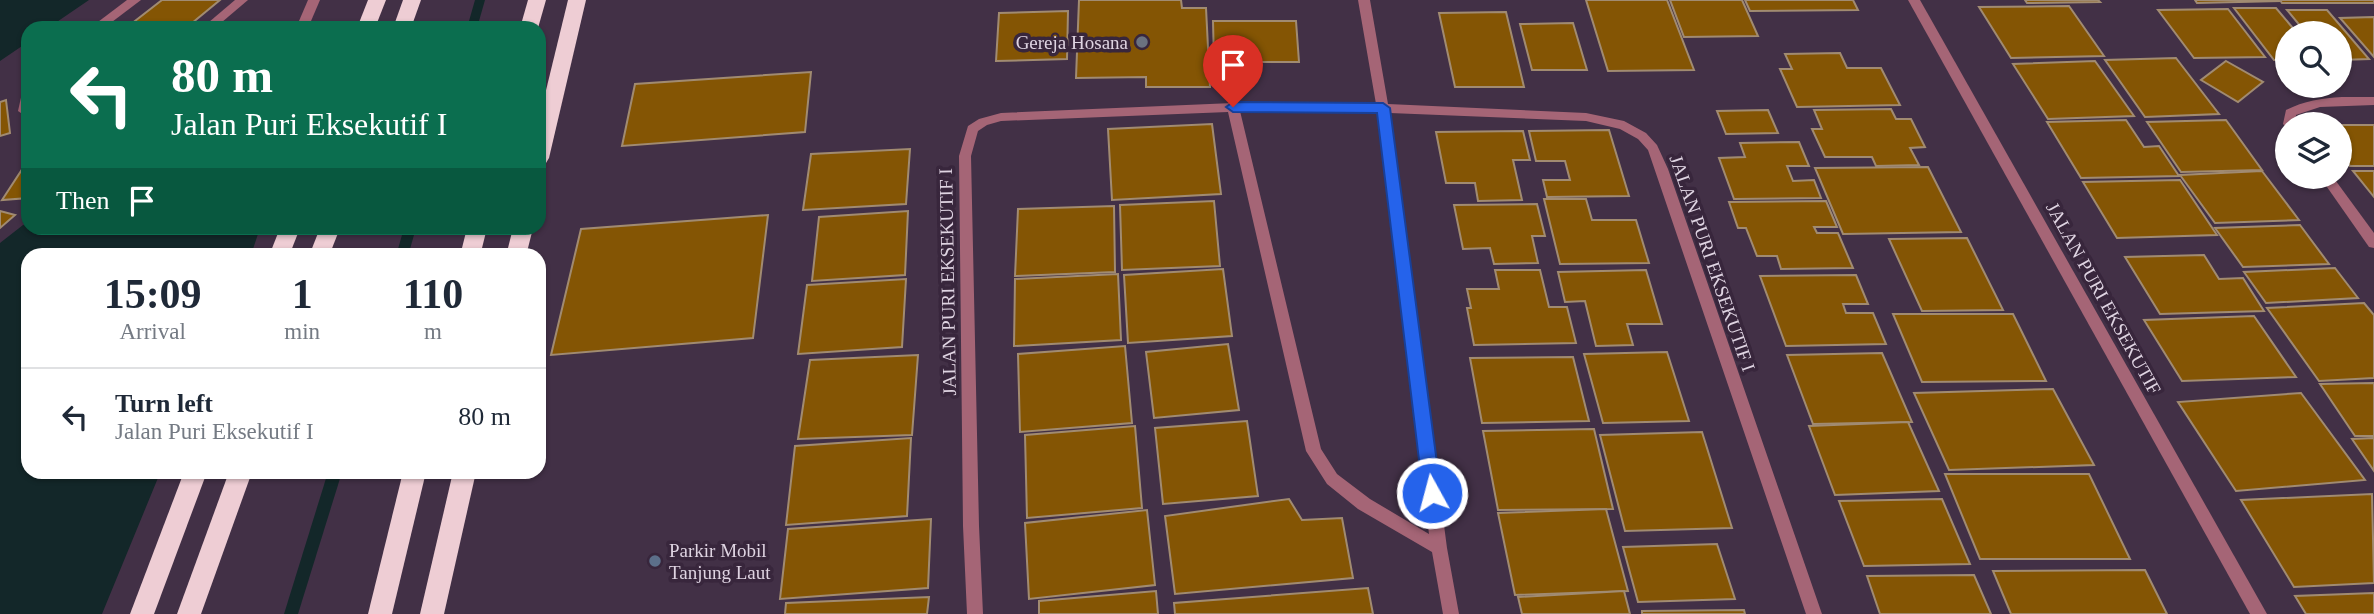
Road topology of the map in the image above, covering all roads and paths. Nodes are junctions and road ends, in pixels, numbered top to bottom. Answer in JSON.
{"nodes":[{"id":1,"x":135,"y":0,"type":"edge"},
{"id":2,"x":242,"y":0,"type":"edge"},
{"id":3,"x":314,"y":0,"type":"edge"},
{"id":4,"x":377,"y":0,"type":"edge"},
{"id":5,"x":412,"y":0,"type":"edge"},
{"id":6,"x":537,"y":0,"type":"edge"},
{"id":7,"x":577,"y":0,"type":"edge"},
{"id":8,"x":1364,"y":0,"type":"edge"},
{"id":9,"x":1914,"y":0,"type":"edge"},
{"id":10,"x":106,"y":21,"type":"edge"},
{"id":11,"x":216,"y":21,"type":"edge"},
{"id":12,"x":305,"y":21,"type":"edge"},
{"id":13,"x":369,"y":21,"type":"edge"},
{"id":14,"x":404,"y":21,"type":"edge"},
{"id":15,"x":531,"y":21,"type":"edge"},
{"id":16,"x":2374,"y":101,"type":"edge"},
{"id":17,"x":1233,"y":107,"type":"junction"},
{"id":18,"x":1383,"y":108,"type":"junction"},
{"id":19,"x":2292,"y":112,"type":"edge"},
{"id":20,"x":546,"y":129,"type":"edge"},
{"id":21,"x":2335,"y":189,"type":"edge"},
{"id":22,"x":2374,"y":243,"type":"edge"},
{"id":23,"x":194,"y":479,"type":"edge"},
{"id":24,"x":238,"y":479,"type":"edge"},
{"id":25,"x":413,"y":479,"type":"edge"},
{"id":26,"x":463,"y":479,"type":"edge"},
{"id":27,"x":1439,"y":548,"type":"junction"},
{"id":28,"x":142,"y":614,"type":"edge"},
{"id":29,"x":190,"y":614,"type":"edge"},
{"id":30,"x":380,"y":614,"type":"edge"},
{"id":31,"x":432,"y":614,"type":"edge"},
{"id":32,"x":975,"y":614,"type":"edge"},
{"id":33,"x":1451,"y":614,"type":"edge"},
{"id":34,"x":1814,"y":614,"type":"edge"},
{"id":35,"x":2259,"y":614,"type":"edge"}],
"edges":[{"from":1,"to":10,"type":"street"},
{"from":2,"to":11,"type":"street"},
{"from":3,"to":12,"type":"street"},
{"from":4,"to":13,"type":"highway"},
{"from":5,"to":14,"type":"highway"},
{"from":6,"to":15,"type":"highway"},
{"from":7,"to":20,"type":"highway"},
{"from":8,"to":18,"type":"street"},
{"from":9,"to":35,"type":"street","name":"JALAN PURI EKSEKUTIF"},
{"from":16,"to":19,"type":"street"},
{"from":17,"to":18,"type":"street","name":"JALAN PURI EKSEKUTIF I"},
{"from":17,"to":27,"type":"street"},
{"from":17,"to":32,"type":"street","name":"JALAN PURI EKSEKUTIF I"},
{"from":18,"to":27,"type":"street"},
{"from":18,"to":34,"type":"street","name":"JALAN PURI EKSEKUTIF I"},
{"from":21,"to":22,"type":"street"},
{"from":23,"to":28,"type":"highway"},
{"from":24,"to":29,"type":"highway"},
{"from":25,"to":30,"type":"highway"},
{"from":26,"to":31,"type":"highway"},
{"from":27,"to":33,"type":"street"}]}
